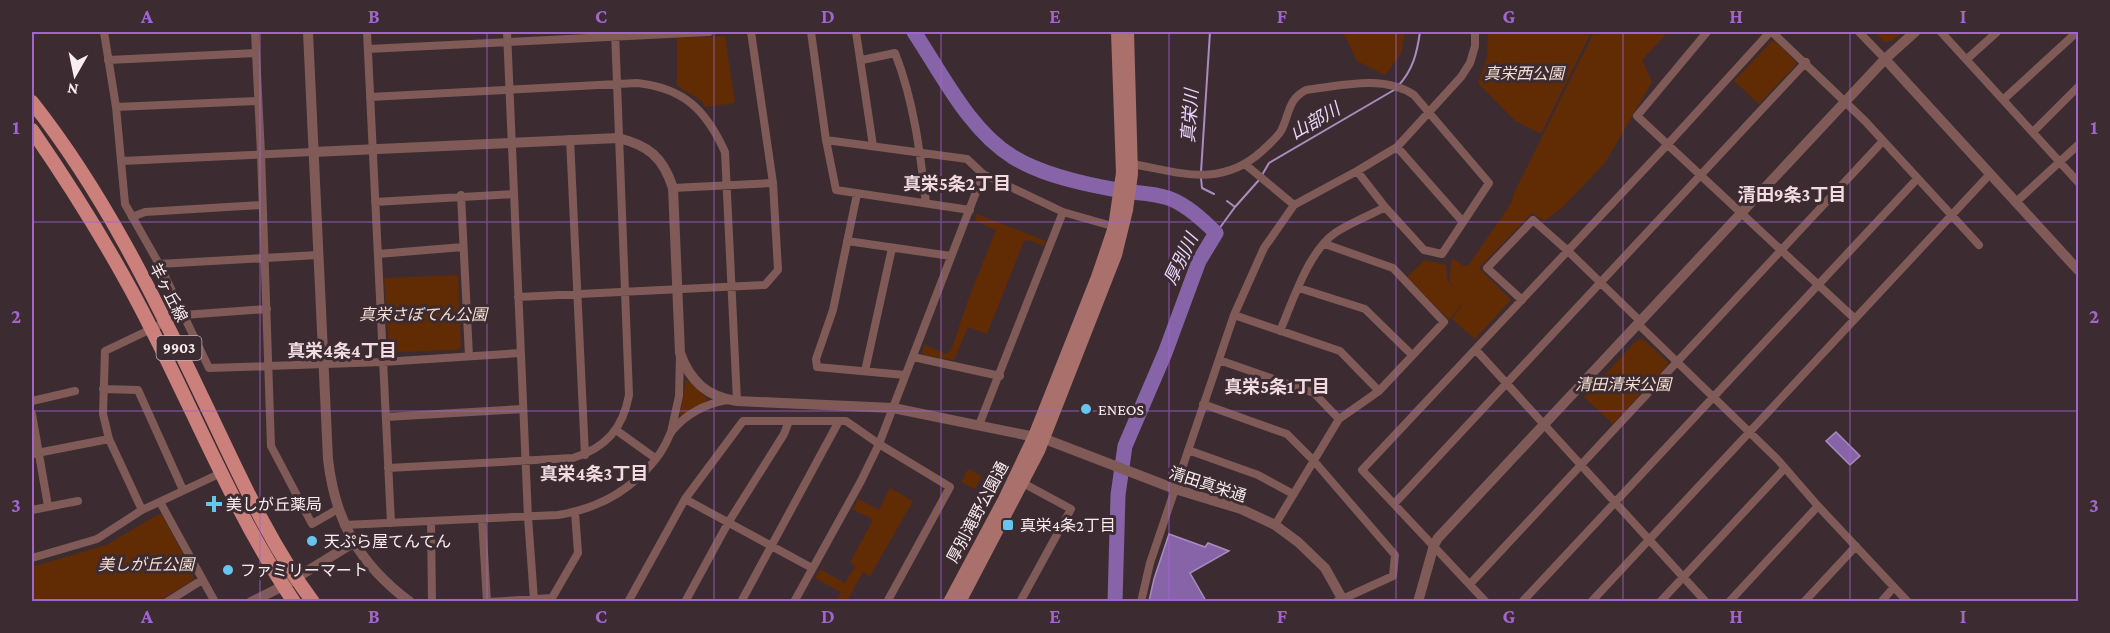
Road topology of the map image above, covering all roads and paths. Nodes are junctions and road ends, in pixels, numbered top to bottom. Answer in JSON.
{"nodes":[{"id":1,"x":104,"y":32,"type":"edge"},
{"id":2,"x":255,"y":32,"type":"edge"},
{"id":3,"x":308,"y":32,"type":"edge"},
{"id":4,"x":367,"y":32,"type":"edge"},
{"id":5,"x":507,"y":32,"type":"edge"},
{"id":6,"x":710,"y":32,"type":"edge"},
{"id":7,"x":751,"y":32,"type":"edge"},
{"id":8,"x":811,"y":32,"type":"edge"},
{"id":9,"x":856,"y":32,"type":"edge"},
{"id":10,"x":1117,"y":32,"type":"edge"},
{"id":11,"x":1128,"y":32,"type":"edge"},
{"id":12,"x":1475,"y":32,"type":"edge"},
{"id":13,"x":1707,"y":32,"type":"edge"},
{"id":14,"x":1771,"y":32,"type":"edge"},
{"id":15,"x":1859,"y":32,"type":"edge"},
{"id":16,"x":1915,"y":32,"type":"edge"},
{"id":17,"x":1941,"y":32,"type":"edge"},
{"id":18,"x":1997,"y":32,"type":"edge"},
{"id":19,"x":2077,"y":32,"type":"edge"},
{"id":20,"x":615,"y":34,"type":"edge"},
{"id":21,"x":507,"y":41,"type":"junction"},
{"id":22,"x":368,"y":49,"type":"junction"},
{"id":23,"x":256,"y":52,"type":"junction"},
{"id":24,"x":1967,"y":58,"type":"junction"},
{"id":25,"x":1885,"y":59,"type":"junction"},
{"id":26,"x":108,"y":60,"type":"junction"},
{"id":27,"x":862,"y":60,"type":"junction"},
{"id":28,"x":1806,"y":62,"type":"junction"},
{"id":29,"x":617,"y":84,"type":"junction"},
{"id":30,"x":2079,"y":87,"type":"edge"},
{"id":31,"x":509,"y":89,"type":"junction"},
{"id":32,"x":370,"y":97,"type":"junction"},
{"id":33,"x":2004,"y":99,"type":"junction"},
{"id":34,"x":258,"y":101,"type":"junction"},
{"id":35,"x":1845,"y":101,"type":"junction"},
{"id":36,"x":32,"y":102,"type":"edge"},
{"id":37,"x":116,"y":107,"type":"junction"},
{"id":38,"x":1428,"y":113,"type":"junction"},
{"id":39,"x":32,"y":130,"type":"edge"},
{"id":40,"x":2034,"y":131,"type":"junction"},
{"id":41,"x":618,"y":138,"type":"junction"},
{"id":42,"x":570,"y":139,"type":"junction"},
{"id":43,"x":825,"y":140,"type":"junction"},
{"id":44,"x":512,"y":142,"type":"junction"},
{"id":45,"x":1882,"y":142,"type":"junction"},
{"id":46,"x":1668,"y":144,"type":"junction"},
{"id":47,"x":2079,"y":144,"type":"edge"},
{"id":48,"x":873,"y":146,"type":"junction"},
{"id":49,"x":1397,"y":147,"type":"junction"},
{"id":50,"x":373,"y":149,"type":"junction"},
{"id":51,"x":313,"y":152,"type":"junction"},
{"id":52,"x":920,"y":152,"type":"junction"},
{"id":53,"x":261,"y":154,"type":"junction"},
{"id":54,"x":122,"y":161,"type":"junction"},
{"id":55,"x":2059,"y":162,"type":"junction"},
{"id":56,"x":1248,"y":167,"type":"junction"},
{"id":57,"x":1127,"y":168,"type":"junction"},
{"id":58,"x":1357,"y":171,"type":"junction"},
{"id":59,"x":983,"y":174,"type":"junction"},
{"id":60,"x":1701,"y":174,"type":"junction"},
{"id":61,"x":1990,"y":174,"type":"junction"},
{"id":62,"x":1917,"y":179,"type":"junction"},
{"id":63,"x":2079,"y":182,"type":"edge"},
{"id":64,"x":773,"y":183,"type":"junction"},
{"id":65,"x":728,"y":185,"type":"junction"},
{"id":66,"x":673,"y":188,"type":"junction"},
{"id":67,"x":514,"y":194,"type":"junction"},
{"id":68,"x":857,"y":194,"type":"junction"},
{"id":69,"x":461,"y":195,"type":"junction"},
{"id":70,"x":375,"y":202,"type":"junction"},
{"id":71,"x":2016,"y":202,"type":"junction"},
{"id":72,"x":926,"y":203,"type":"junction"},
{"id":73,"x":262,"y":205,"type":"junction"},
{"id":74,"x":1294,"y":205,"type":"junction"},
{"id":75,"x":1385,"y":207,"type":"junction"},
{"id":76,"x":970,"y":210,"type":"junction"},
{"id":77,"x":1063,"y":212,"type":"junction"},
{"id":78,"x":1741,"y":213,"type":"junction"},
{"id":79,"x":1952,"y":215,"type":"junction"},
{"id":80,"x":132,"y":217,"type":"junction"},
{"id":81,"x":1463,"y":222,"type":"junction"},
{"id":82,"x":1119,"y":228,"type":"junction"},
{"id":83,"x":847,"y":241,"type":"junction"},
{"id":84,"x":1325,"y":244,"type":"junction"},
{"id":85,"x":1979,"y":244,"type":"dead end"},
{"id":86,"x":463,"y":247,"type":"junction"},
{"id":87,"x":892,"y":248,"type":"junction"},
{"id":88,"x":1781,"y":250,"type":"junction"},
{"id":89,"x":1568,"y":251,"type":"junction"},
{"id":90,"x":378,"y":254,"type":"junction"},
{"id":91,"x":318,"y":255,"type":"junction"},
{"id":92,"x":951,"y":256,"type":"junction"},
{"id":93,"x":265,"y":257,"type":"junction"},
{"id":94,"x":159,"y":264,"type":"junction"},
{"id":95,"x":2079,"y":270,"type":"edge"},
{"id":96,"x":1600,"y":282,"type":"junction"},
{"id":97,"x":1818,"y":285,"type":"junction"},
{"id":98,"x":732,"y":286,"type":"junction"},
{"id":99,"x":1299,"y":288,"type":"junction"},
{"id":100,"x":678,"y":290,"type":"junction"},
{"id":101,"x":626,"y":292,"type":"junction"},
{"id":102,"x":577,"y":293,"type":"junction"},
{"id":103,"x":518,"y":297,"type":"junction"},
{"id":104,"x":1522,"y":300,"type":"junction"},
{"id":105,"x":267,"y":309,"type":"junction"},
{"id":106,"x":183,"y":315,"type":"junction"},
{"id":107,"x":1234,"y":315,"type":"junction"},
{"id":108,"x":1855,"y":319,"type":"junction"},
{"id":109,"x":166,"y":322,"type":"junction"},
{"id":110,"x":1639,"y":323,"type":"junction"},
{"id":111,"x":152,"y":328,"type":"junction"},
{"id":112,"x":1280,"y":331,"type":"junction"},
{"id":113,"x":1476,"y":350,"type":"junction"},
{"id":114,"x":521,"y":353,"type":"junction"},
{"id":115,"x":680,"y":353,"type":"junction"},
{"id":116,"x":1412,"y":355,"type":"junction"},
{"id":117,"x":469,"y":356,"type":"junction"},
{"id":118,"x":913,"y":357,"type":"junction"},
{"id":119,"x":1219,"y":360,"type":"junction"},
{"id":120,"x":383,"y":362,"type":"junction"},
{"id":121,"x":1677,"y":362,"type":"junction"},
{"id":122,"x":323,"y":363,"type":"junction"},
{"id":123,"x":267,"y":366,"type":"junction"},
{"id":124,"x":865,"y":371,"type":"junction"},
{"id":125,"x":906,"y":375,"type":"junction"},
{"id":126,"x":1000,"y":376,"type":"junction"},
{"id":127,"x":1507,"y":383,"type":"junction"},
{"id":128,"x":103,"y":389,"type":"junction"},
{"id":129,"x":75,"y":390,"type":"dead end"},
{"id":130,"x":1379,"y":391,"type":"junction"},
{"id":131,"x":1712,"y":398,"type":"junction"},
{"id":132,"x":32,"y":401,"type":"edge"},
{"id":133,"x":732,"y":401,"type":"junction"},
{"id":134,"x":1203,"y":404,"type":"junction"},
{"id":135,"x":893,"y":408,"type":"junction"},
{"id":136,"x":523,"y":409,"type":"junction"},
{"id":137,"x":32,"y":414,"type":"edge"},
{"id":138,"x":386,"y":417,"type":"junction"},
{"id":139,"x":1339,"y":419,"type":"junction"},
{"id":140,"x":789,"y":421,"type":"junction"},
{"id":141,"x":839,"y":421,"type":"junction"},
{"id":142,"x":1544,"y":424,"type":"junction"},
{"id":143,"x":979,"y":425,"type":"junction"},
{"id":144,"x":616,"y":430,"type":"junction"},
{"id":145,"x":671,"y":432,"type":"junction"},
{"id":146,"x":1749,"y":433,"type":"junction"},
{"id":147,"x":1040,"y":437,"type":"junction"},
{"id":148,"x":110,"y":439,"type":"junction"},
{"id":149,"x":879,"y":444,"type":"junction"},
{"id":150,"x":1188,"y":450,"type":"junction"},
{"id":151,"x":35,"y":454,"type":"edge"},
{"id":152,"x":585,"y":455,"type":"junction"},
{"id":153,"x":655,"y":458,"type":"junction"},
{"id":154,"x":1314,"y":461,"type":"junction"},
{"id":155,"x":525,"y":462,"type":"junction"},
{"id":156,"x":1581,"y":465,"type":"junction"},
{"id":157,"x":388,"y":468,"type":"junction"},
{"id":158,"x":1784,"y":469,"type":"junction"},
{"id":159,"x":221,"y":473,"type":"junction"},
{"id":160,"x":1023,"y":483,"type":"junction"},
{"id":161,"x":1175,"y":489,"type":"junction"},
{"id":162,"x":183,"y":490,"type":"junction"},
{"id":163,"x":1293,"y":494,"type":"junction"},
{"id":164,"x":685,"y":499,"type":"junction"},
{"id":165,"x":78,"y":501,"type":"dead end"},
{"id":166,"x":160,"y":501,"type":"junction"},
{"id":167,"x":1615,"y":502,"type":"junction"},
{"id":168,"x":1394,"y":504,"type":"junction"},
{"id":169,"x":48,"y":506,"type":"junction"},
{"id":170,"x":1818,"y":506,"type":"junction"},
{"id":171,"x":338,"y":508,"type":"junction"},
{"id":172,"x":32,"y":510,"type":"edge"},
{"id":173,"x":142,"y":510,"type":"junction"},
{"id":174,"x":575,"y":512,"type":"junction"},
{"id":175,"x":528,"y":517,"type":"junction"},
{"id":176,"x":482,"y":519,"type":"junction"},
{"id":177,"x":431,"y":521,"type":"junction"},
{"id":178,"x":391,"y":523,"type":"junction"},
{"id":179,"x":728,"y":523,"type":"junction"},
{"id":180,"x":344,"y":525,"type":"junction"},
{"id":181,"x":1275,"y":525,"type":"junction"},
{"id":182,"x":1650,"y":539,"type":"junction"},
{"id":183,"x":353,"y":543,"type":"junction"},
{"id":184,"x":1434,"y":545,"type":"junction"},
{"id":185,"x":1856,"y":546,"type":"junction"},
{"id":186,"x":772,"y":547,"type":"junction"},
{"id":187,"x":32,"y":558,"type":"edge"},
{"id":188,"x":812,"y":568,"type":"junction"},
{"id":189,"x":1683,"y":577,"type":"junction"},
{"id":190,"x":202,"y":580,"type":"junction"},
{"id":191,"x":289,"y":582,"type":"junction"},
{"id":192,"x":1470,"y":584,"type":"junction"},
{"id":193,"x":1894,"y":587,"type":"junction"},
{"id":194,"x":1477,"y":591,"type":"junction"},
{"id":195,"x":534,"y":600,"type":"junction"},
{"id":196,"x":1341,"y":600,"type":"edge"},
{"id":197,"x":167,"y":602,"type":"edge"},
{"id":198,"x":215,"y":602,"type":"edge"},
{"id":199,"x":251,"y":602,"type":"edge"},
{"id":200,"x":270,"y":602,"type":"edge"},
{"id":201,"x":294,"y":602,"type":"edge"},
{"id":202,"x":312,"y":602,"type":"edge"},
{"id":203,"x":410,"y":602,"type":"edge"},
{"id":204,"x":432,"y":602,"type":"edge"},
{"id":205,"x":488,"y":602,"type":"edge"},
{"id":206,"x":628,"y":602,"type":"edge"},
{"id":207,"x":685,"y":602,"type":"edge"},
{"id":208,"x":741,"y":602,"type":"edge"},
{"id":209,"x":794,"y":602,"type":"edge"},
{"id":210,"x":887,"y":602,"type":"edge"},
{"id":211,"x":949,"y":602,"type":"edge"},
{"id":212,"x":960,"y":602,"type":"edge"},
{"id":213,"x":1020,"y":602,"type":"edge"},
{"id":214,"x":1141,"y":602,"type":"edge"},
{"id":215,"x":1418,"y":602,"type":"edge"},
{"id":216,"x":1474,"y":602,"type":"edge"},
{"id":217,"x":1486,"y":602,"type":"edge"},
{"id":218,"x":1522,"y":602,"type":"edge"},
{"id":219,"x":1591,"y":602,"type":"edge"},
{"id":220,"x":1660,"y":602,"type":"edge"},
{"id":221,"x":1706,"y":602,"type":"edge"},
{"id":222,"x":1729,"y":602,"type":"edge"},
{"id":223,"x":1804,"y":602,"type":"edge"},
{"id":224,"x":1881,"y":602,"type":"edge"},
{"id":225,"x":1908,"y":602,"type":"edge"}],
"edges":[{"from":1,"to":26,"type":"street"},
{"from":2,"to":23,"type":"street"},
{"from":3,"to":51,"type":"street"},
{"from":4,"to":22,"type":"street"},
{"from":5,"to":21,"type":"street"},
{"from":6,"to":20,"type":"street"},
{"from":7,"to":64,"type":"street"},
{"from":8,"to":43,"type":"street"},
{"from":9,"to":27,"type":"street"},
{"from":10,"to":57,"type":"main road"},
{"from":11,"to":57,"type":"main road"},
{"from":12,"to":38,"type":"street"},
{"from":13,"to":46,"type":"street"},
{"from":14,"to":28,"type":"street"},
{"from":14,"to":46,"type":"street"},
{"from":15,"to":25,"type":"street"},
{"from":16,"to":25,"type":"street"},
{"from":17,"to":24,"type":"street"},
{"from":18,"to":24,"type":"street"},
{"from":19,"to":33,"type":"street"},
{"from":20,"to":21,"type":"street"},
{"from":20,"to":29,"type":"street"},
{"from":21,"to":22,"type":"street"},
{"from":21,"to":31,"type":"street"},
{"from":22,"to":32,"type":"street"},
{"from":23,"to":26,"type":"street"},
{"from":23,"to":34,"type":"street"},
{"from":24,"to":33,"type":"street"},
{"from":25,"to":35,"type":"street"},
{"from":25,"to":61,"type":"street"},
{"from":26,"to":37,"type":"street"},
{"from":27,"to":48,"type":"street"},
{"from":27,"to":52,"type":"street"},
{"from":28,"to":35,"type":"street"},
{"from":28,"to":60,"type":"street"},
{"from":29,"to":31,"type":"street"},
{"from":29,"to":41,"type":"street"},
{"from":29,"to":65,"type":"street"},
{"from":30,"to":40,"type":"street"},
{"from":31,"to":32,"type":"street"},
{"from":31,"to":44,"type":"street"},
{"from":32,"to":50,"type":"street"},
{"from":33,"to":40,"type":"street"},
{"from":34,"to":37,"type":"street"},
{"from":34,"to":53,"type":"street"},
{"from":35,"to":45,"type":"street"},
{"from":35,"to":78,"type":"street"},
{"from":36,"to":109,"type":"main road","name":"羊ヶ丘線","number":"9903"},
{"from":37,"to":54,"type":"street"},
{"from":38,"to":49,"type":"street"},
{"from":38,"to":56,"type":"street"},
{"from":38,"to":81,"type":"street"},
{"from":39,"to":111,"type":"main road","name":"羊ヶ丘線","number":"9903"},
{"from":40,"to":55,"type":"street"},
{"from":41,"to":42,"type":"street"},
{"from":41,"to":66,"type":"street"},
{"from":41,"to":101,"type":"street"},
{"from":42,"to":44,"type":"street"},
{"from":42,"to":102,"type":"street"},
{"from":43,"to":48,"type":"street"},
{"from":43,"to":68,"type":"street"},
{"from":44,"to":50,"type":"street"},
{"from":44,"to":67,"type":"street"},
{"from":45,"to":62,"type":"street"},
{"from":45,"to":88,"type":"street"},
{"from":46,"to":60,"type":"street"},
{"from":46,"to":89,"type":"street"},
{"from":47,"to":55,"type":"street"},
{"from":48,"to":52,"type":"street"},
{"from":49,"to":58,"type":"street"},
{"from":49,"to":81,"type":"street"},
{"from":50,"to":51,"type":"street"},
{"from":50,"to":70,"type":"street"},
{"from":51,"to":53,"type":"street"},
{"from":51,"to":91,"type":"street"},
{"from":52,"to":59,"type":"street"},
{"from":52,"to":72,"type":"street"},
{"from":53,"to":54,"type":"street"},
{"from":53,"to":73,"type":"street"},
{"from":54,"to":80,"type":"street"},
{"from":55,"to":63,"type":"street"},
{"from":55,"to":71,"type":"street"},
{"from":56,"to":57,"type":"street"},
{"from":56,"to":74,"type":"street"},
{"from":57,"to":82,"type":"main road"},
{"from":58,"to":74,"type":"street"},
{"from":58,"to":75,"type":"street"},
{"from":59,"to":76,"type":"street"},
{"from":59,"to":77,"type":"street"},
{"from":60,"to":78,"type":"street"},
{"from":60,"to":96,"type":"street"},
{"from":61,"to":71,"type":"street"},
{"from":61,"to":79,"type":"street"},
{"from":62,"to":79,"type":"street"},
{"from":62,"to":97,"type":"street"},
{"from":64,"to":65,"type":"street"},
{"from":64,"to":98,"type":"street"},
{"from":65,"to":66,"type":"street"},
{"from":65,"to":98,"type":"street"},
{"from":66,"to":100,"type":"street"},
{"from":67,"to":69,"type":"street"},
{"from":67,"to":103,"type":"street"},
{"from":68,"to":72,"type":"street"},
{"from":68,"to":83,"type":"street"},
{"from":69,"to":70,"type":"street"},
{"from":69,"to":86,"type":"street"},
{"from":70,"to":90,"type":"street"},
{"from":71,"to":95,"type":"street"},
{"from":72,"to":76,"type":"street"},
{"from":73,"to":80,"type":"street"},
{"from":73,"to":93,"type":"street"},
{"from":74,"to":107,"type":"street"},
{"from":75,"to":81,"type":"street"},
{"from":75,"to":84,"type":"street"},
{"from":76,"to":92,"type":"street"},
{"from":77,"to":82,"type":"street"},
{"from":77,"to":126,"type":"street"},
{"from":78,"to":88,"type":"street"},
{"from":78,"to":110,"type":"street"},
{"from":79,"to":85,"type":"street"},
{"from":79,"to":108,"type":"street"},
{"from":80,"to":94,"type":"street"},
{"from":82,"to":147,"type":"main road"},
{"from":83,"to":87,"type":"street"},
{"from":83,"to":124,"type":"street"},
{"from":84,"to":99,"type":"street"},
{"from":84,"to":116,"type":"street"},
{"from":86,"to":90,"type":"street"},
{"from":86,"to":117,"type":"street"},
{"from":87,"to":92,"type":"street"},
{"from":87,"to":124,"type":"street"},
{"from":88,"to":97,"type":"street"},
{"from":88,"to":121,"type":"street"},
{"from":89,"to":96,"type":"street"},
{"from":89,"to":104,"type":"street"},
{"from":89,"to":104,"type":"street"},
{"from":90,"to":120,"type":"street"},
{"from":91,"to":93,"type":"street"},
{"from":91,"to":122,"type":"street"},
{"from":92,"to":118,"type":"street"},
{"from":93,"to":94,"type":"street"},
{"from":93,"to":105,"type":"street"},
{"from":94,"to":106,"type":"street"},
{"from":96,"to":110,"type":"street"},
{"from":96,"to":127,"type":"street"},
{"from":97,"to":108,"type":"street"},
{"from":97,"to":131,"type":"street"},
{"from":98,"to":100,"type":"street"},
{"from":98,"to":133,"type":"street"},
{"from":99,"to":112,"type":"street"},
{"from":99,"to":116,"type":"street"},
{"from":100,"to":101,"type":"street"},
{"from":100,"to":115,"type":"street"},
{"from":101,"to":102,"type":"street"},
{"from":101,"to":144,"type":"street"},
{"from":102,"to":103,"type":"street"},
{"from":102,"to":152,"type":"street"},
{"from":103,"to":114,"type":"street"},
{"from":104,"to":113,"type":"street"},
{"from":105,"to":106,"type":"street"},
{"from":105,"to":123,"type":"street"},
{"from":106,"to":123,"type":"street"},
{"from":107,"to":112,"type":"street"},
{"from":107,"to":119,"type":"street"},
{"from":108,"to":146,"type":"street"},
{"from":109,"to":111,"type":"street"},
{"from":109,"to":191,"type":"main road","name":"羊ヶ丘線","number":"9903"},
{"from":110,"to":121,"type":"street"},
{"from":110,"to":142,"type":"street"},
{"from":111,"to":128,"type":"street"},
{"from":111,"to":159,"type":"main road","name":"羊ヶ丘線","number":"9903"},
{"from":112,"to":130,"type":"street"},
{"from":113,"to":127,"type":"street"},
{"from":113,"to":168,"type":"street"},
{"from":114,"to":117,"type":"street"},
{"from":114,"to":136,"type":"street"},
{"from":115,"to":133,"type":"street"},
{"from":115,"to":145,"type":"street"},
{"from":116,"to":130,"type":"street"},
{"from":117,"to":120,"type":"street"},
{"from":118,"to":125,"type":"street"},
{"from":118,"to":126,"type":"street"},
{"from":119,"to":134,"type":"street"},
{"from":119,"to":139,"type":"street"},
{"from":120,"to":122,"type":"street"},
{"from":120,"to":138,"type":"street"},
{"from":121,"to":131,"type":"street"},
{"from":121,"to":156,"type":"street"},
{"from":122,"to":123,"type":"street"},
{"from":122,"to":171,"type":"street"},
{"from":123,"to":171,"type":"street"},
{"from":124,"to":125,"type":"street"},
{"from":125,"to":135,"type":"street"},
{"from":126,"to":143,"type":"street"},
{"from":127,"to":142,"type":"street"},
{"from":127,"to":168,"type":"street"},
{"from":128,"to":148,"type":"street"},
{"from":128,"to":162,"type":"street"},
{"from":129,"to":132,"type":"street"},
{"from":130,"to":139,"type":"street"},
{"from":131,"to":146,"type":"street"},
{"from":131,"to":167,"type":"street"},
{"from":133,"to":135,"type":"street","name":"清田真栄通"},
{"from":133,"to":145,"type":"street"},
{"from":134,"to":150,"type":"street"},
{"from":134,"to":154,"type":"street"},
{"from":135,"to":143,"type":"street","name":"清田真栄通"},
{"from":135,"to":149,"type":"street"},
{"from":136,"to":138,"type":"street"},
{"from":136,"to":155,"type":"street"},
{"from":137,"to":151,"type":"street"},
{"from":138,"to":157,"type":"street"},
{"from":139,"to":154,"type":"street"},
{"from":140,"to":141,"type":"street"},
{"from":140,"to":164,"type":"street"},
{"from":140,"to":179,"type":"street"},
{"from":141,"to":149,"type":"street"},
{"from":141,"to":186,"type":"street"},
{"from":142,"to":156,"type":"street"},
{"from":142,"to":184,"type":"street"},
{"from":143,"to":147,"type":"street","name":"清田真栄通"},
{"from":144,"to":152,"type":"street"},
{"from":144,"to":153,"type":"street"},
{"from":145,"to":153,"type":"street"},
{"from":146,"to":158,"type":"street"},
{"from":146,"to":182,"type":"street"},
{"from":147,"to":160,"type":"main road","name":"厚別滝野公園通"},
{"from":147,"to":161,"type":"street","name":"清田真栄通"},
{"from":147,"to":211,"type":"main road","name":"厚別滝野公園通"},
{"from":148,"to":151,"type":"street"},
{"from":148,"to":173,"type":"street"},
{"from":149,"to":188,"type":"street"},
{"from":149,"to":210,"type":"street"},
{"from":150,"to":161,"type":"street"},
{"from":150,"to":163,"type":"street"},
{"from":151,"to":169,"type":"street"},
{"from":152,"to":155,"type":"street"},
{"from":153,"to":174,"type":"street"},
{"from":154,"to":163,"type":"street"},
{"from":154,"to":196,"type":"street"},
{"from":155,"to":157,"type":"street"},
{"from":155,"to":175,"type":"street"},
{"from":156,"to":167,"type":"street"},
{"from":156,"to":192,"type":"street"},
{"from":157,"to":178,"type":"street"},
{"from":158,"to":170,"type":"street"},
{"from":158,"to":189,"type":"street"},
{"from":159,"to":162,"type":"street"},
{"from":159,"to":191,"type":"main road","name":"羊ヶ丘線","number":"9903"},
{"from":160,"to":212,"type":"main road","name":"厚別滝野公園通"},
{"from":160,"to":213,"type":"street"},
{"from":161,"to":181,"type":"street","name":"清田真栄通"},
{"from":161,"to":214,"type":"street"},
{"from":162,"to":166,"type":"street"},
{"from":163,"to":181,"type":"street"},
{"from":164,"to":179,"type":"street"},
{"from":164,"to":206,"type":"street"},
{"from":165,"to":169,"type":"street"},
{"from":166,"to":173,"type":"street"},
{"from":166,"to":190,"type":"street"},
{"from":167,"to":182,"type":"street"},
{"from":167,"to":218,"type":"street"},
{"from":168,"to":184,"type":"street"},
{"from":169,"to":172,"type":"street"},
{"from":170,"to":185,"type":"street"},
{"from":170,"to":222,"type":"street"},
{"from":171,"to":180,"type":"street"},
{"from":173,"to":187,"type":"street"},
{"from":174,"to":175,"type":"street"},
{"from":174,"to":195,"type":"street"},
{"from":175,"to":176,"type":"street"},
{"from":175,"to":195,"type":"street"},
{"from":176,"to":177,"type":"street"},
{"from":176,"to":205,"type":"street"},
{"from":177,"to":178,"type":"street"},
{"from":177,"to":204,"type":"street"},
{"from":178,"to":180,"type":"street"},
{"from":179,"to":186,"type":"street"},
{"from":179,"to":207,"type":"street"},
{"from":180,"to":183,"type":"street"},
{"from":181,"to":196,"type":"street","name":"清田真栄通"},
{"from":182,"to":189,"type":"street"},
{"from":182,"to":219,"type":"street"},
{"from":183,"to":191,"type":"street"},
{"from":183,"to":203,"type":"street"},
{"from":184,"to":192,"type":"street"},
{"from":184,"to":215,"type":"street"},
{"from":185,"to":193,"type":"street"},
{"from":185,"to":223,"type":"street"},
{"from":186,"to":188,"type":"street"},
{"from":186,"to":208,"type":"street"},
{"from":188,"to":209,"type":"street"},
{"from":189,"to":220,"type":"street"},
{"from":189,"to":221,"type":"street"},
{"from":190,"to":197,"type":"street"},
{"from":190,"to":198,"type":"street"},
{"from":191,"to":199,"type":"street"},
{"from":191,"to":200,"type":"street"},
{"from":191,"to":201,"type":"main road","name":"羊ヶ丘線","number":"9903"},
{"from":191,"to":202,"type":"main road","name":"羊ヶ丘線","number":"9903"},
{"from":192,"to":194,"type":"street"},
{"from":193,"to":224,"type":"street"},
{"from":193,"to":225,"type":"street"},
{"from":194,"to":216,"type":"street"},
{"from":194,"to":217,"type":"street"},
{"from":195,"to":205,"type":"street"}]}
